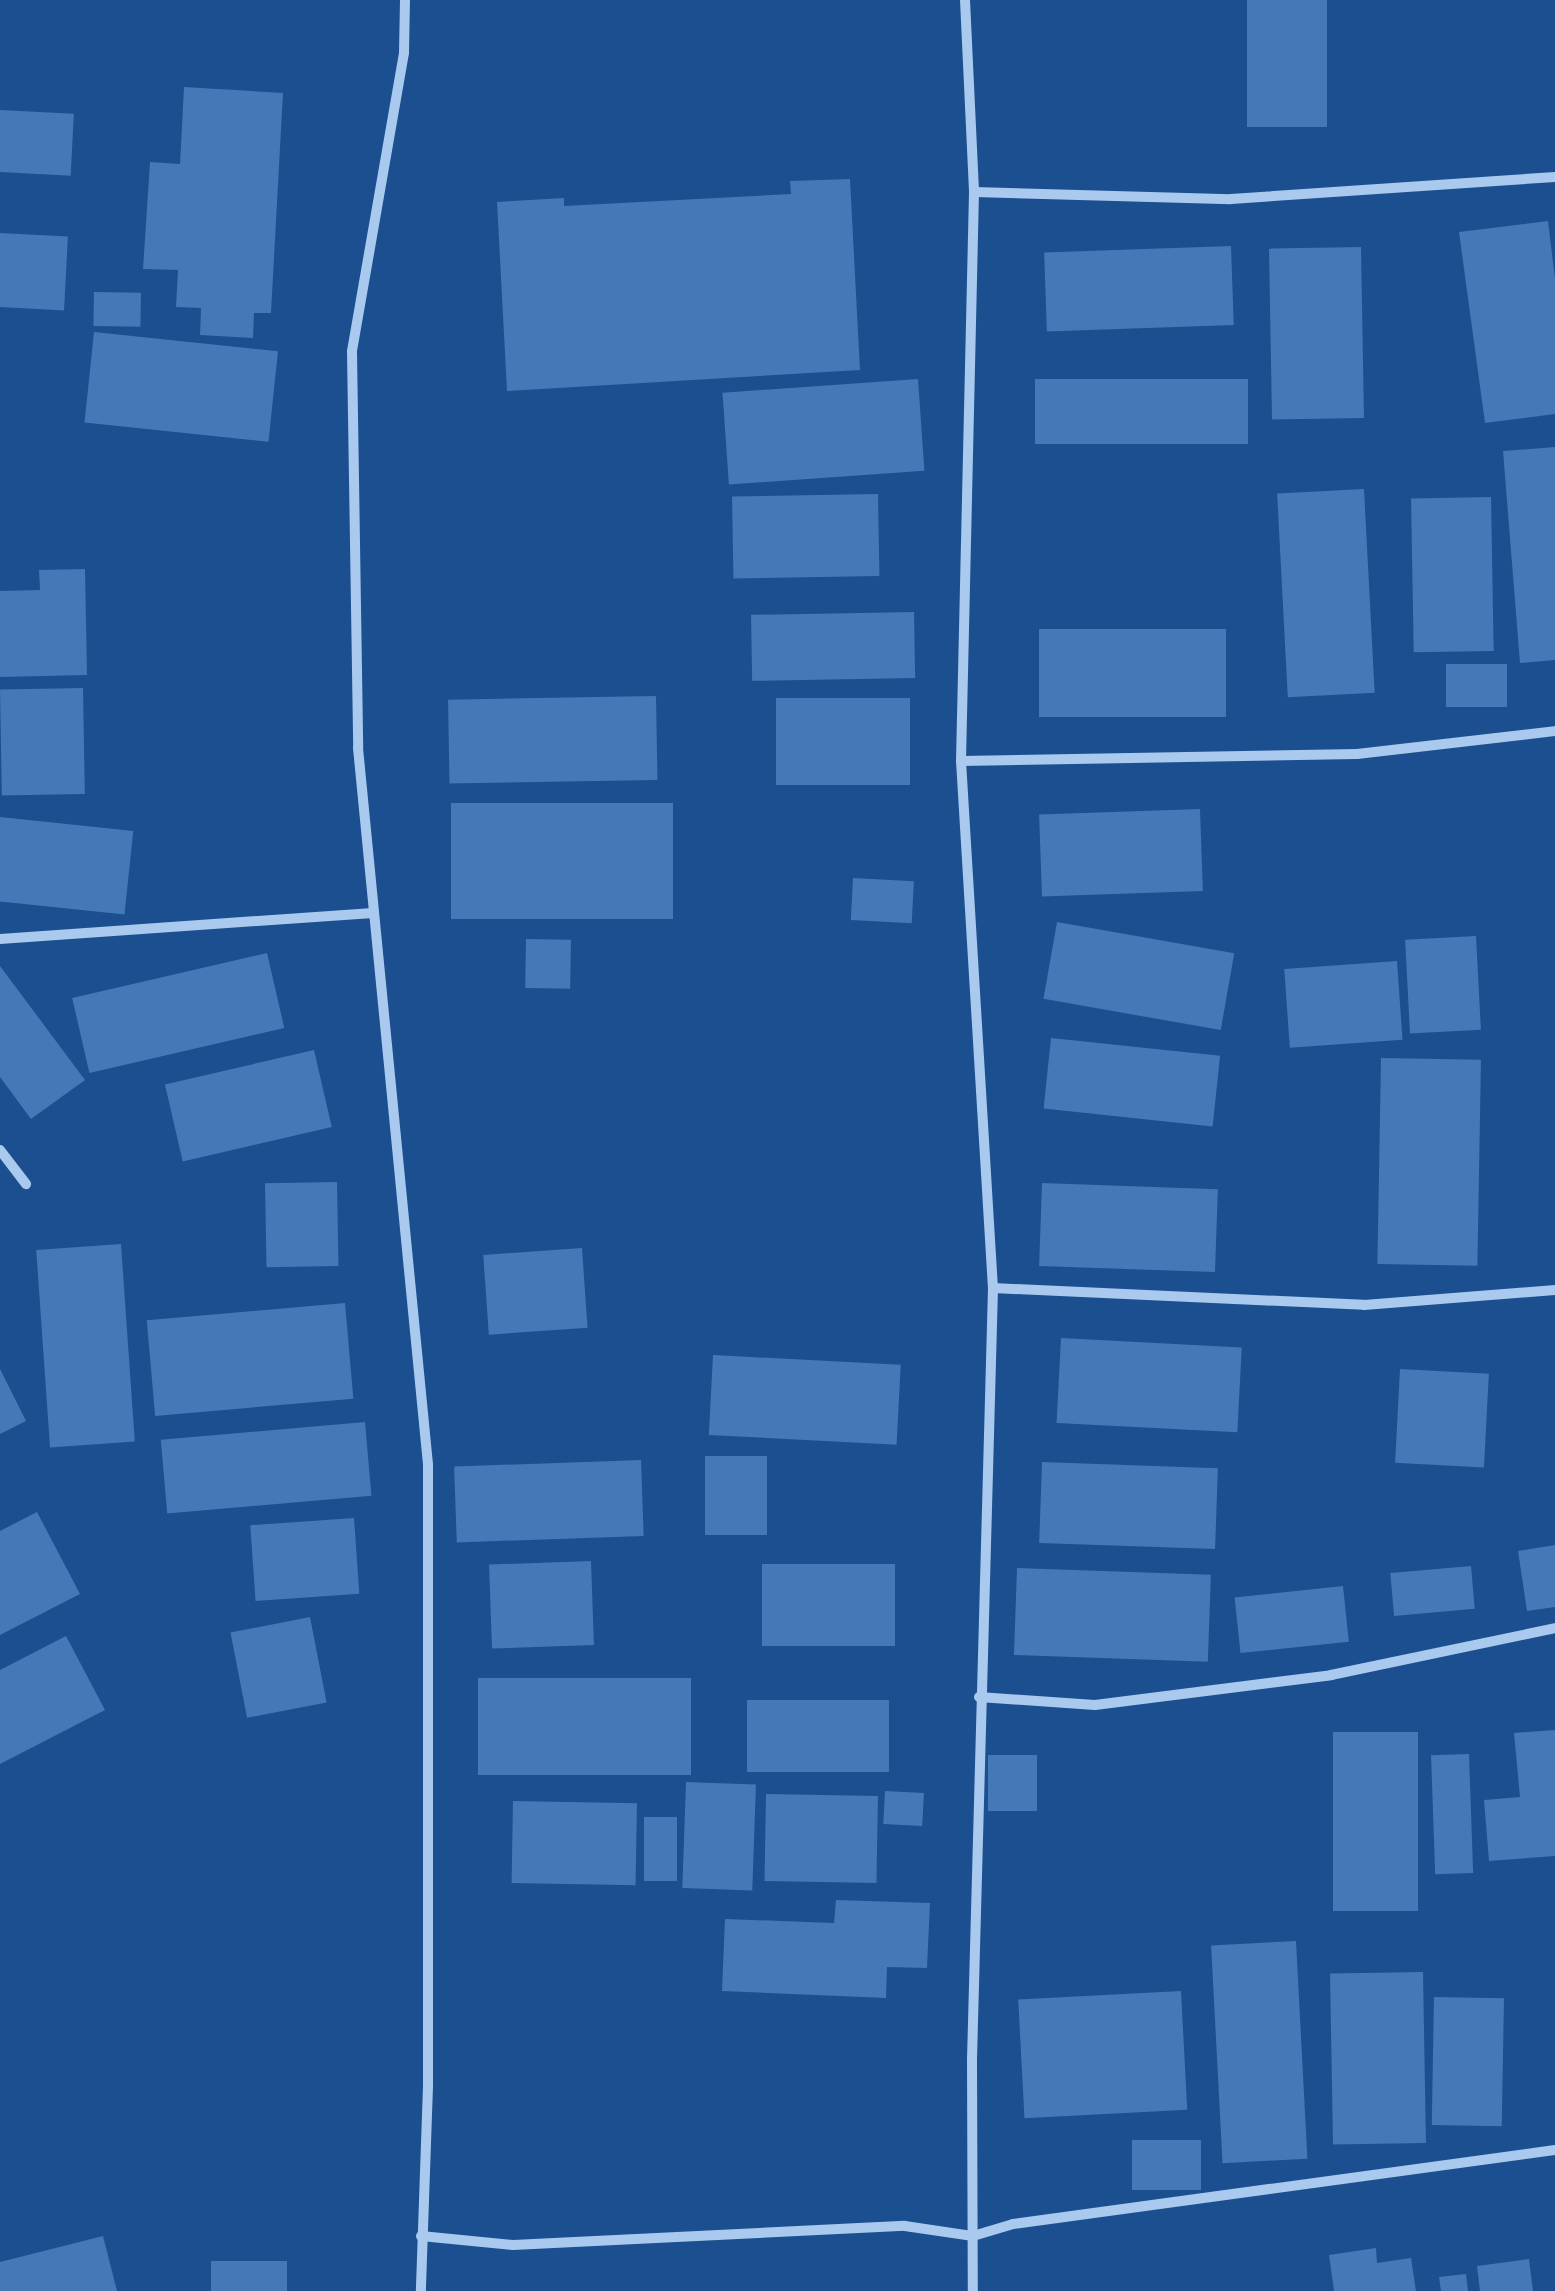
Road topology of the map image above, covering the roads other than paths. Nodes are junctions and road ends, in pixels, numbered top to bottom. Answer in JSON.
{"nodes":[{"id":1,"x":405,"y":0,"type":"edge"},
{"id":2,"x":965,"y":0,"type":"edge"},
{"id":3,"x":1555,"y":177,"type":"edge"},
{"id":4,"x":974,"y":192,"type":"junction"},
{"id":5,"x":1555,"y":731,"type":"edge"},
{"id":6,"x":961,"y":761,"type":"junction"},
{"id":7,"x":374,"y":913,"type":"junction"},
{"id":8,"x":0,"y":938,"type":"edge"},
{"id":9,"x":0,"y":1150,"type":"edge"},
{"id":10,"x":26,"y":1184,"type":"dead end"},
{"id":11,"x":993,"y":1288,"type":"junction"},
{"id":12,"x":1555,"y":1290,"type":"edge"},
{"id":13,"x":1555,"y":1628,"type":"edge"},
{"id":14,"x":980,"y":1697,"type":"junction"},
{"id":15,"x":1555,"y":2150,"type":"edge"},
{"id":16,"x":421,"y":2236,"type":"junction"},
{"id":17,"x":974,"y":2236,"type":"junction"},
{"id":18,"x":420,"y":2291,"type":"edge"},
{"id":19,"x":973,"y":2291,"type":"edge"}],
"edges":[{"from":1,"to":7,"type":"street"},
{"from":2,"to":4,"type":"street"},
{"from":3,"to":4,"type":"street"},
{"from":4,"to":6,"type":"street"},
{"from":5,"to":6,"type":"street"},
{"from":6,"to":11,"type":"street"},
{"from":7,"to":8,"type":"street"},
{"from":7,"to":16,"type":"street"},
{"from":9,"to":10,"type":"street"},
{"from":11,"to":12,"type":"street"},
{"from":11,"to":14,"type":"street"},
{"from":13,"to":14,"type":"street"},
{"from":14,"to":17,"type":"street"},
{"from":15,"to":17,"type":"street"},
{"from":16,"to":17,"type":"street"},
{"from":16,"to":18,"type":"street"},
{"from":17,"to":19,"type":"street"}]}
